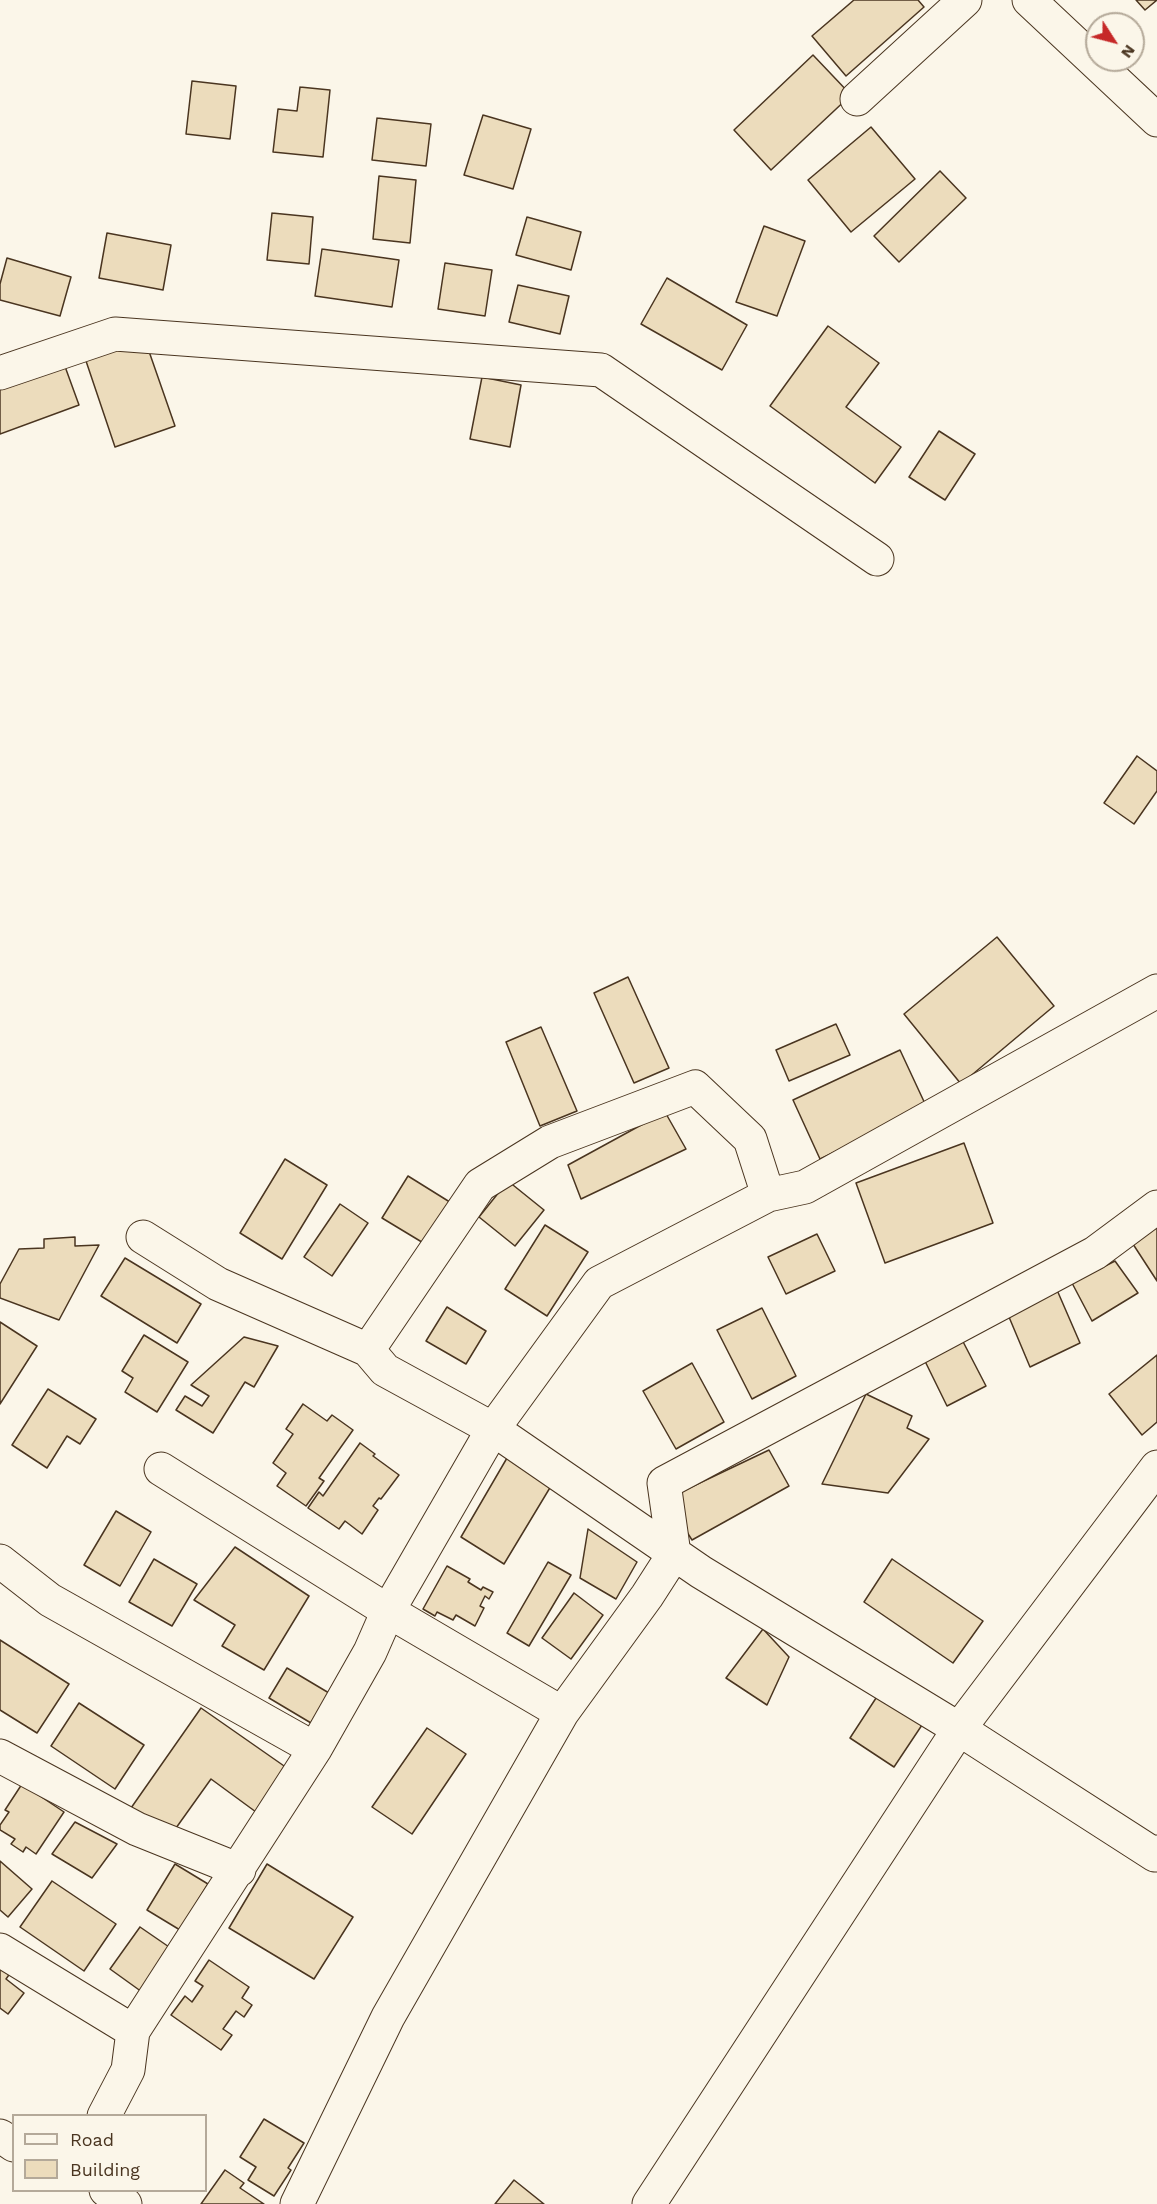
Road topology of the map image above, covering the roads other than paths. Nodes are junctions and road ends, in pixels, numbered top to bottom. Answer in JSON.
{"nodes":[{"id":1,"x":965,"y":0,"type":"edge"},
{"id":2,"x":1029,"y":0,"type":"edge"},
{"id":3,"x":857,"y":99,"type":"dead end"},
{"id":4,"x":1157,"y":120,"type":"edge"},
{"id":5,"x":0,"y":374,"type":"edge"},
{"id":6,"x":877,"y":559,"type":"dead end"},
{"id":7,"x":1157,"y":991,"type":"edge"},
{"id":8,"x":768,"y":1195,"type":"junction"},
{"id":9,"x":1157,"y":1207,"type":"edge"},
{"id":10,"x":143,"y":1237,"type":"dead end"},
{"id":11,"x":368,"y":1350,"type":"junction"},
{"id":12,"x":493,"y":1429,"type":"junction"},
{"id":13,"x":1157,"y":1467,"type":"edge"},
{"id":14,"x":161,"y":1469,"type":"dead end"},
{"id":15,"x":674,"y":1554,"type":"junction"},
{"id":16,"x":0,"y":1561,"type":"edge"},
{"id":17,"x":388,"y":1611,"type":"junction"},
{"id":18,"x":562,"y":1713,"type":"junction"},
{"id":19,"x":959,"y":1729,"type":"junction"},
{"id":20,"x":315,"y":1749,"type":"junction"},
{"id":21,"x":0,"y":1756,"type":"edge"},
{"id":22,"x":1157,"y":1852,"type":"edge"},
{"id":23,"x":239,"y":1870,"type":"junction"},
{"id":24,"x":0,"y":1950,"type":"edge"},
{"id":25,"x":133,"y":2031,"type":"junction"},
{"id":26,"x":105,"y":2114,"type":"edge"},
{"id":27,"x":109,"y":2192,"type":"edge"},
{"id":28,"x":125,"y":2204,"type":"edge"},
{"id":29,"x":297,"y":2204,"type":"edge"},
{"id":30,"x":649,"y":2204,"type":"edge"}],
"edges":[{"from":1,"to":3,"type":"street"},
{"from":2,"to":4,"type":"street"},
{"from":5,"to":6,"type":"street"},
{"from":7,"to":8,"type":"street"},
{"from":8,"to":11,"type":"street"},
{"from":8,"to":12,"type":"street"},
{"from":9,"to":15,"type":"street"},
{"from":10,"to":11,"type":"street"},
{"from":11,"to":12,"type":"street"},
{"from":12,"to":15,"type":"street"},
{"from":12,"to":17,"type":"street"},
{"from":13,"to":19,"type":"street"},
{"from":14,"to":17,"type":"street"},
{"from":15,"to":18,"type":"street"},
{"from":15,"to":19,"type":"street"},
{"from":16,"to":20,"type":"street"},
{"from":17,"to":18,"type":"street"},
{"from":17,"to":20,"type":"street"},
{"from":18,"to":29,"type":"street"},
{"from":19,"to":22,"type":"street"},
{"from":19,"to":30,"type":"street"},
{"from":20,"to":23,"type":"street"},
{"from":21,"to":23,"type":"street"},
{"from":23,"to":25,"type":"street"},
{"from":24,"to":25,"type":"street"},
{"from":25,"to":26,"type":"street"},
{"from":27,"to":28,"type":"street"}]}
